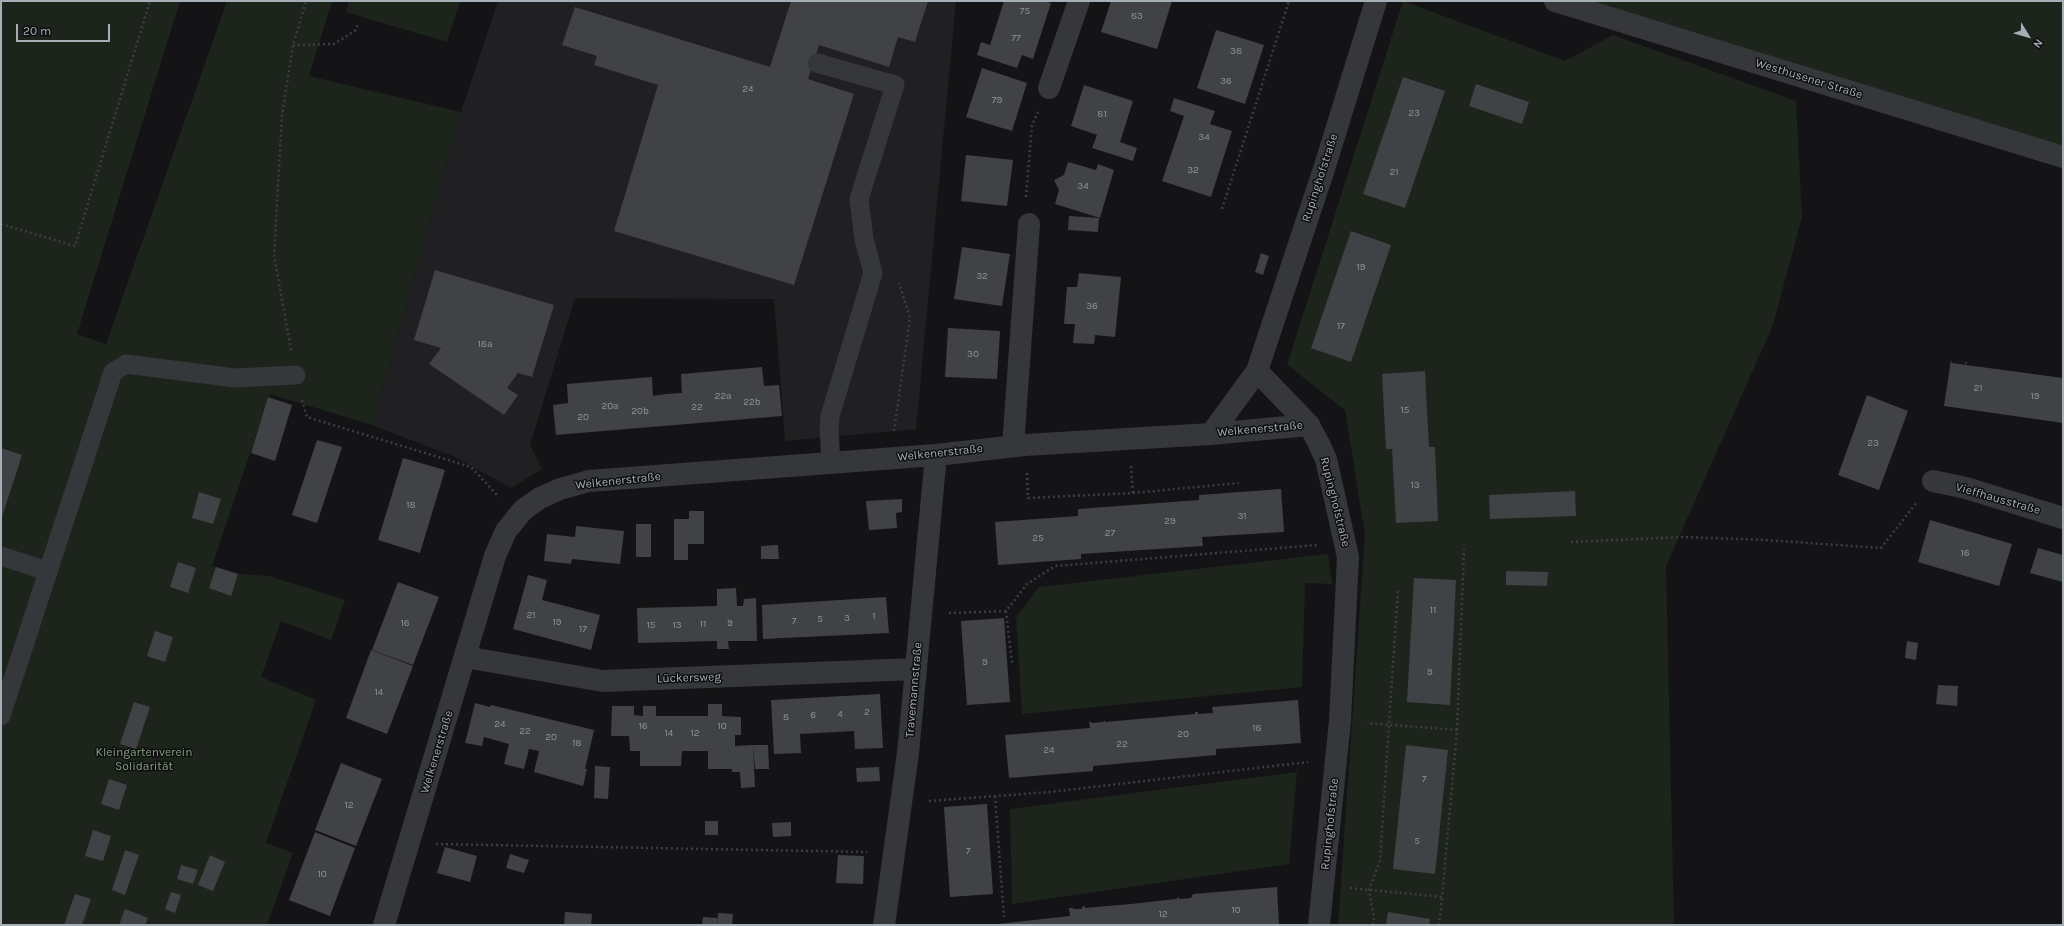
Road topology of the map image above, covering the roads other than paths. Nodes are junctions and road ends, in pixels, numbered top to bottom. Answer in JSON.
{"nodes":[{"id":1,"x":1079,"y":1,"type":"edge"},
{"id":2,"x":1376,"y":1,"type":"edge"},
{"id":3,"x":1556,"y":1,"type":"edge"},
{"id":4,"x":817,"y":63,"type":"dead end"},
{"id":5,"x":1049,"y":88,"type":"road end"},
{"id":6,"x":2063,"y":158,"type":"edge"},
{"id":7,"x":1029,"y":224,"type":"road end"},
{"id":8,"x":1257,"y":371,"type":"junction"},
{"id":9,"x":296,"y":375,"type":"road end"},
{"id":10,"x":1309,"y":424,"type":"junction"},
{"id":11,"x":1211,"y":434,"type":"junction"},
{"id":12,"x":1019,"y":445,"type":"junction"},
{"id":13,"x":936,"y":455,"type":"junction"},
{"id":14,"x":831,"y":463,"type":"junction"},
{"id":15,"x":1933,"y":481,"type":"road end"},
{"id":16,"x":2063,"y":518,"type":"edge"},
{"id":17,"x":1,"y":556,"type":"edge"},
{"id":18,"x":47,"y":571,"type":"junction"},
{"id":19,"x":465,"y":657,"type":"junction"},
{"id":20,"x":916,"y":669,"type":"junction"},
{"id":21,"x":1,"y":716,"type":"edge"},
{"id":22,"x":384,"y":925,"type":"edge"},
{"id":23,"x":884,"y":925,"type":"edge"},
{"id":24,"x":1319,"y":925,"type":"edge"}],
"edges":[{"from":1,"to":5,"type":"street"},
{"from":2,"to":8,"type":"street","name":"Rupinghofstraße"},
{"from":3,"to":6,"type":"street","name":"Westhusener Straße"},
{"from":4,"to":14,"type":"lane"},
{"from":7,"to":12,"type":"street"},
{"from":8,"to":10,"type":"street","name":"Rupinghofstraße"},
{"from":8,"to":11,"type":"street","name":"Welkenerstraße"},
{"from":9,"to":18,"type":"lane"},
{"from":10,"to":11,"type":"street","name":"Welkenerstraße"},
{"from":10,"to":24,"type":"street","name":"Rupinghofstraße"},
{"from":11,"to":12,"type":"street","name":"Welkenerstraße"},
{"from":12,"to":13,"type":"street","name":"Welkenerstraße"},
{"from":13,"to":14,"type":"street","name":"Welkenerstraße"},
{"from":13,"to":20,"type":"street","name":"Travemannstraße"},
{"from":14,"to":19,"type":"street","name":"Welkenerstraße"},
{"from":15,"to":16,"type":"street","name":"Vieffhausstraße"},
{"from":17,"to":18,"type":"lane"},
{"from":18,"to":21,"type":"lane"},
{"from":19,"to":20,"type":"street","name":"Lückersweg"},
{"from":19,"to":22,"type":"street","name":"Welkenerstraße"},
{"from":20,"to":23,"type":"street","name":"Travemannstraße"}]}
